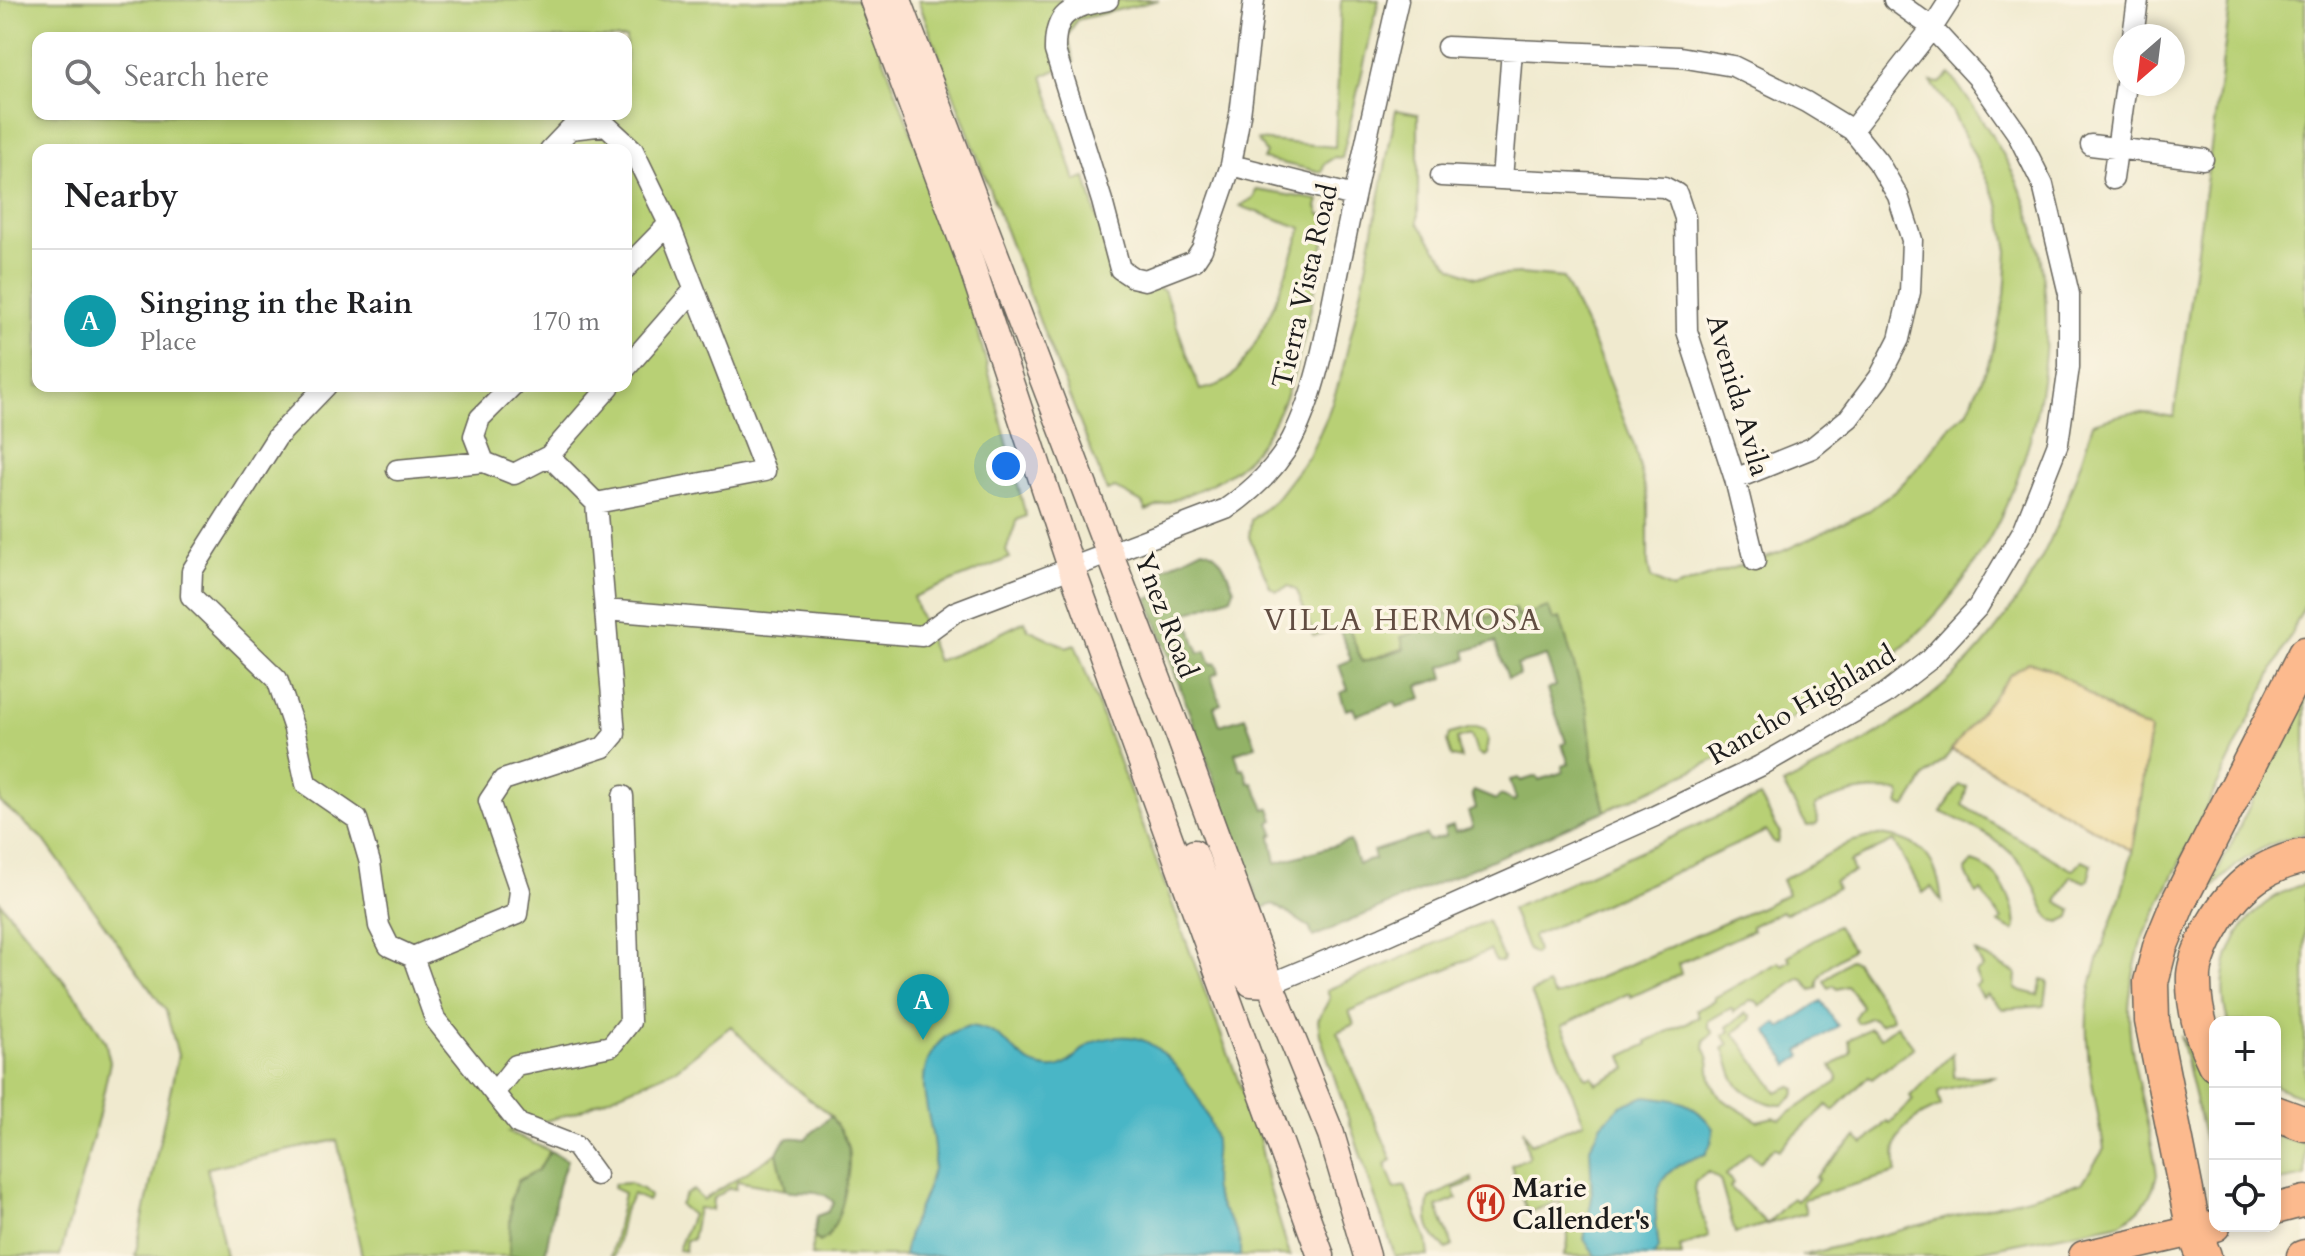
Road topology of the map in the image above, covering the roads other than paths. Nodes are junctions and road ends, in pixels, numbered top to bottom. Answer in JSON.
{"nodes":[{"id":1,"x":873,"y":0,"type":"edge"},
{"id":2,"x":898,"y":0,"type":"edge"},
{"id":3,"x":1108,"y":0,"type":"edge"},
{"id":4,"x":1254,"y":0,"type":"edge"},
{"id":5,"x":1398,"y":0,"type":"edge"},
{"id":6,"x":1894,"y":0,"type":"edge"},
{"id":7,"x":1950,"y":0,"type":"edge"},
{"id":8,"x":2138,"y":0,"type":"edge"},
{"id":9,"x":2135,"y":24,"type":"edge"},
{"id":10,"x":1932,"y":28,"type":"junction"},
{"id":11,"x":1447,"y":47,"type":"dead end"},
{"id":12,"x":1512,"y":50,"type":"junction"},
{"id":13,"x":2124,"y":96,"type":"edge"},
{"id":14,"x":1852,"y":130,"type":"junction"},
{"id":15,"x":556,"y":144,"type":"edge"},
{"id":16,"x":627,"y":144,"type":"edge"},
{"id":17,"x":2091,"y":145,"type":"dead end"},
{"id":18,"x":2118,"y":148,"type":"junction"},
{"id":19,"x":632,"y":149,"type":"edge"},
{"id":20,"x":2203,"y":159,"type":"dead end"},
{"id":21,"x":1231,"y":165,"type":"junction"},
{"id":22,"x":1441,"y":176,"type":"dead end"},
{"id":23,"x":1502,"y":179,"type":"junction"},
{"id":24,"x":2113,"y":179,"type":"dead end"},
{"id":25,"x":1354,"y":196,"type":"junction"},
{"id":26,"x":669,"y":224,"type":"junction"},
{"id":27,"x":632,"y":262,"type":"edge"},
{"id":28,"x":694,"y":290,"type":"junction"},
{"id":29,"x":632,"y":361,"type":"edge"},
{"id":30,"x":320,"y":392,"type":"edge"},
{"id":31,"x":506,"y":392,"type":"edge"},
{"id":32,"x":605,"y":392,"type":"edge"},
{"id":33,"x":549,"y":456,"type":"junction"},
{"id":34,"x":484,"y":462,"type":"junction"},
{"id":35,"x":397,"y":470,"type":"dead end"},
{"id":36,"x":1735,"y":479,"type":"junction"},
{"id":37,"x":596,"y":503,"type":"junction"},
{"id":38,"x":1108,"y":553,"type":"junction"},
{"id":39,"x":1755,"y":561,"type":"dead end"},
{"id":40,"x":1071,"y":567,"type":"junction"},
{"id":41,"x":605,"y":610,"type":"junction"},
{"id":42,"x":2305,"y":654,"type":"edge"},
{"id":43,"x":623,"y":796,"type":"dead end"},
{"id":44,"x":1158,"y":806,"type":"junction"},
{"id":45,"x":2305,"y":856,"type":"edge"},
{"id":46,"x":413,"y":957,"type":"junction"},
{"id":47,"x":1270,"y":984,"type":"junction"},
{"id":48,"x":2209,"y":1051,"type":"edge"},
{"id":49,"x":494,"y":1093,"type":"junction"},
{"id":50,"x":2281,"y":1115,"type":"edge"},
{"id":51,"x":2305,"y":1124,"type":"edge"},
{"id":52,"x":596,"y":1175,"type":"dead end"},
{"id":53,"x":2305,"y":1201,"type":"edge"},
{"id":54,"x":2281,"y":1207,"type":"edge"},
{"id":55,"x":2204,"y":1238,"type":"edge"},
{"id":56,"x":1321,"y":1256,"type":"edge"},
{"id":57,"x":1367,"y":1256,"type":"edge"},
{"id":58,"x":2084,"y":1256,"type":"edge"}],
"edges":[{"from":1,"to":40,"type":"main road"},
{"from":2,"to":38,"type":"main road","name":"Ynez Road"},
{"from":3,"to":21,"type":"street"},
{"from":4,"to":21,"type":"street"},
{"from":5,"to":25,"type":"street","name":"Tierra Vista Road"},
{"from":6,"to":10,"type":"street","name":"Rancho Highland"},
{"from":7,"to":10,"type":"street"},
{"from":8,"to":9,"type":"street"},
{"from":10,"to":14,"type":"street"},
{"from":10,"to":47,"type":"street","name":"Rancho Highland"},
{"from":11,"to":12,"type":"street"},
{"from":12,"to":14,"type":"street"},
{"from":12,"to":23,"type":"street"},
{"from":13,"to":18,"type":"street"},
{"from":14,"to":36,"type":"street"},
{"from":15,"to":16,"type":"street"},
{"from":17,"to":18,"type":"street"},
{"from":18,"to":20,"type":"street"},
{"from":18,"to":24,"type":"street"},
{"from":19,"to":26,"type":"street"},
{"from":21,"to":25,"type":"street"},
{"from":22,"to":23,"type":"street","name":"Avenida Avila"},
{"from":23,"to":36,"type":"street","name":"Avenida Avila"},
{"from":25,"to":38,"type":"street","name":"Tierra Vista Road"},
{"from":26,"to":27,"type":"street"},
{"from":26,"to":28,"type":"street"},
{"from":28,"to":29,"type":"street"},
{"from":28,"to":37,"type":"street"},
{"from":30,"to":46,"type":"street"},
{"from":31,"to":34,"type":"street"},
{"from":32,"to":33,"type":"street"},
{"from":33,"to":34,"type":"street"},
{"from":33,"to":37,"type":"street"},
{"from":34,"to":35,"type":"street"},
{"from":36,"to":39,"type":"street","name":"Avenida Avila"},
{"from":37,"to":41,"type":"street"},
{"from":38,"to":40,"type":"street","name":"Tierra Vista Road"},
{"from":38,"to":47,"type":"main road","name":"Ynez Road"},
{"from":40,"to":41,"type":"street","name":"Tierra Vista Road"},
{"from":40,"to":44,"type":"main road"},
{"from":41,"to":46,"type":"street"},
{"from":42,"to":55,"type":"highway"},
{"from":43,"to":49,"type":"street"},
{"from":44,"to":47,"type":"main road"},
{"from":44,"to":56,"type":"main road"},
{"from":45,"to":48,"type":"highway"},
{"from":46,"to":49,"type":"street"},
{"from":47,"to":57,"type":"main road","name":"Ynez Road"},
{"from":49,"to":52,"type":"street"},
{"from":50,"to":51,"type":"highway"},
{"from":53,"to":54,"type":"main road"},
{"from":55,"to":58,"type":"main road"}]}
